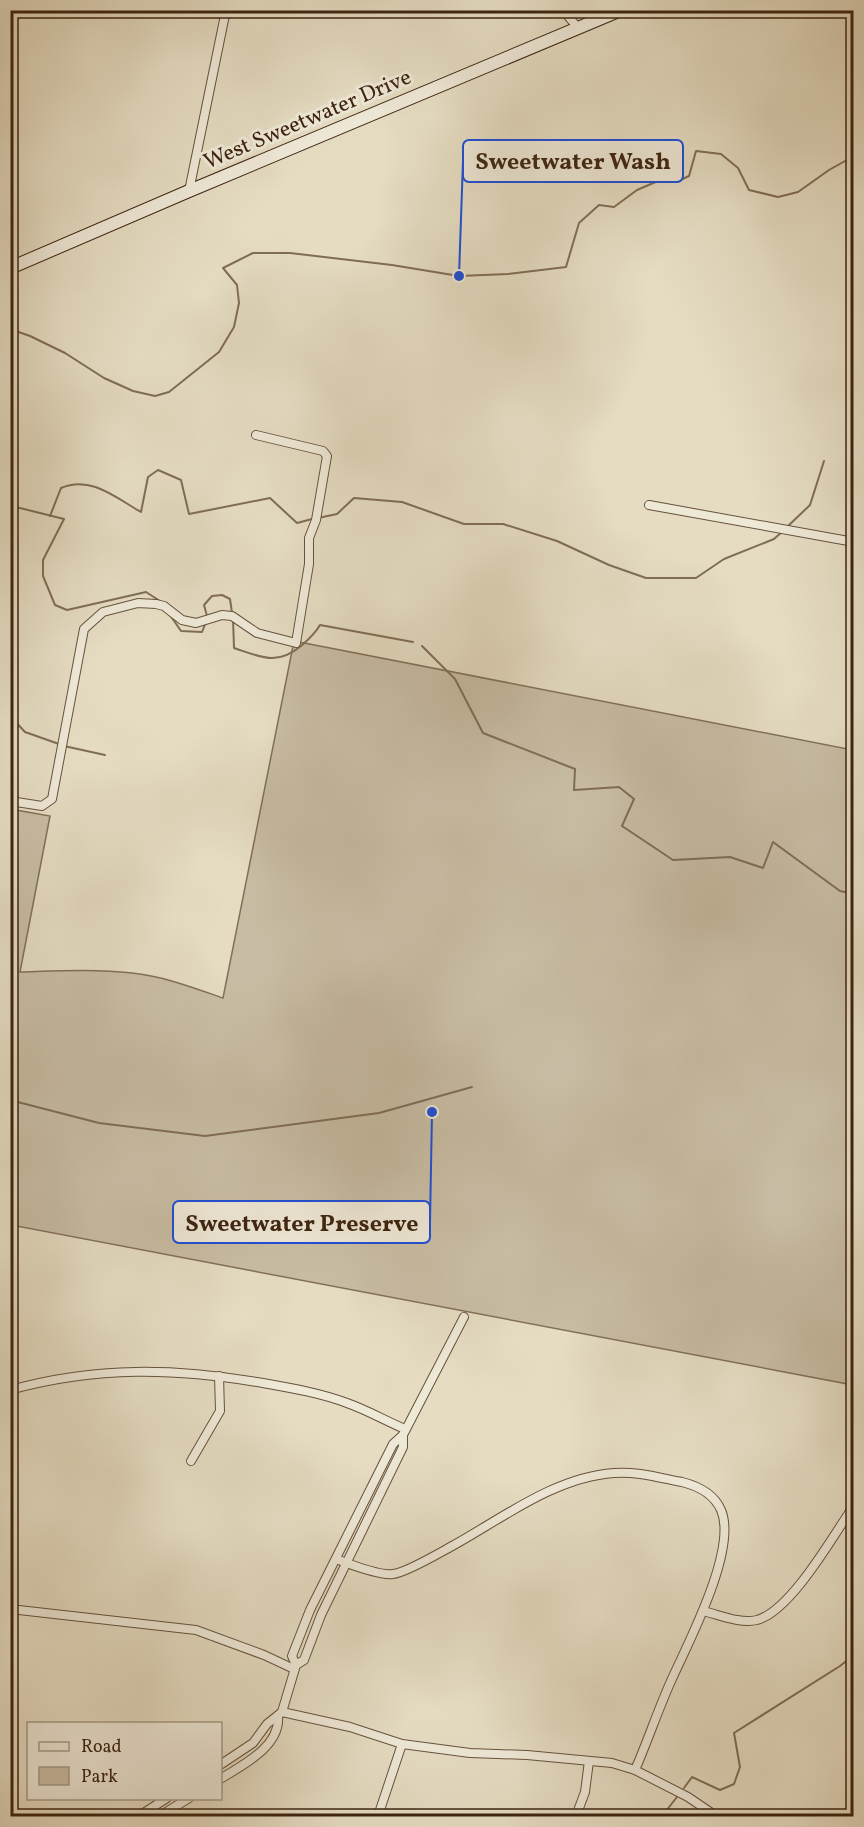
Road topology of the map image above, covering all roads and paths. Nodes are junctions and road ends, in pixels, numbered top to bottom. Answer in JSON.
{"nodes":[{"id":1,"x":226,"y":10,"type":"edge"},
{"id":2,"x":563,"y":10,"type":"edge"},
{"id":3,"x":621,"y":10,"type":"edge"},
{"id":4,"x":578,"y":28,"type":"junction"},
{"id":5,"x":189,"y":191,"type":"junction"},
{"id":6,"x":10,"y":268,"type":"edge"},
{"id":7,"x":256,"y":435,"type":"dead end"},
{"id":8,"x":648,"y":505,"type":"dead end"},
{"id":9,"x":854,"y":542,"type":"edge"},
{"id":10,"x":10,"y":801,"type":"edge"},
{"id":11,"x":464,"y":1317,"type":"dead end"},
{"id":12,"x":219,"y":1376,"type":"junction"},
{"id":13,"x":10,"y":1390,"type":"edge"},
{"id":14,"x":404,"y":1432,"type":"junction"},
{"id":15,"x":191,"y":1461,"type":"dead end"},
{"id":16,"x":854,"y":1503,"type":"edge"},
{"id":17,"x":851,"y":1512,"type":"edge"},
{"id":18,"x":336,"y":1559,"type":"junction"},
{"id":19,"x":346,"y":1563,"type":"junction"},
{"id":20,"x":10,"y":1609,"type":"edge"},
{"id":21,"x":704,"y":1611,"type":"junction"},
{"id":22,"x":295,"y":1667,"type":"junction"},
{"id":23,"x":280,"y":1714,"type":"junction"},
{"id":24,"x":402,"y":1744,"type":"junction"},
{"id":25,"x":589,"y":1761,"type":"junction"},
{"id":26,"x":222,"y":1764,"type":"edge"},
{"id":27,"x":635,"y":1770,"type":"junction"},
{"id":28,"x":222,"y":1778,"type":"edge"},
{"id":29,"x":164,"y":1800,"type":"edge"},
{"id":30,"x":186,"y":1800,"type":"edge"},
{"id":31,"x":139,"y":1816,"type":"edge"},
{"id":32,"x":160,"y":1816,"type":"edge"},
{"id":33,"x":378,"y":1816,"type":"edge"},
{"id":34,"x":576,"y":1816,"type":"edge"},
{"id":35,"x":716,"y":1816,"type":"edge"}],
"edges":[{"from":1,"to":5,"type":"street"},
{"from":2,"to":4,"type":"street"},
{"from":3,"to":4,"type":"street","name":"West Sweetwater Drive"},
{"from":4,"to":5,"type":"street","name":"West Sweetwater Drive"},
{"from":5,"to":6,"type":"street","name":"West Sweetwater Drive"},
{"from":7,"to":10,"type":"street"},
{"from":8,"to":9,"type":"street"},
{"from":11,"to":14,"type":"street"},
{"from":12,"to":13,"type":"street"},
{"from":12,"to":14,"type":"street"},
{"from":12,"to":15,"type":"street"},
{"from":14,"to":18,"type":"street"},
{"from":14,"to":19,"type":"street"},
{"from":16,"to":17,"type":"street"},
{"from":17,"to":21,"type":"street"},
{"from":18,"to":19,"type":"street"},
{"from":18,"to":22,"type":"street"},
{"from":19,"to":21,"type":"street"},
{"from":19,"to":22,"type":"street"},
{"from":20,"to":22,"type":"street"},
{"from":21,"to":27,"type":"street"},
{"from":22,"to":23,"type":"street"},
{"from":23,"to":24,"type":"street"},
{"from":23,"to":26,"type":"street"},
{"from":23,"to":28,"type":"street"},
{"from":24,"to":25,"type":"street"},
{"from":24,"to":33,"type":"street"},
{"from":25,"to":27,"type":"street"},
{"from":25,"to":34,"type":"street"},
{"from":27,"to":35,"type":"street"},
{"from":29,"to":31,"type":"street"},
{"from":30,"to":32,"type":"street"}]}
